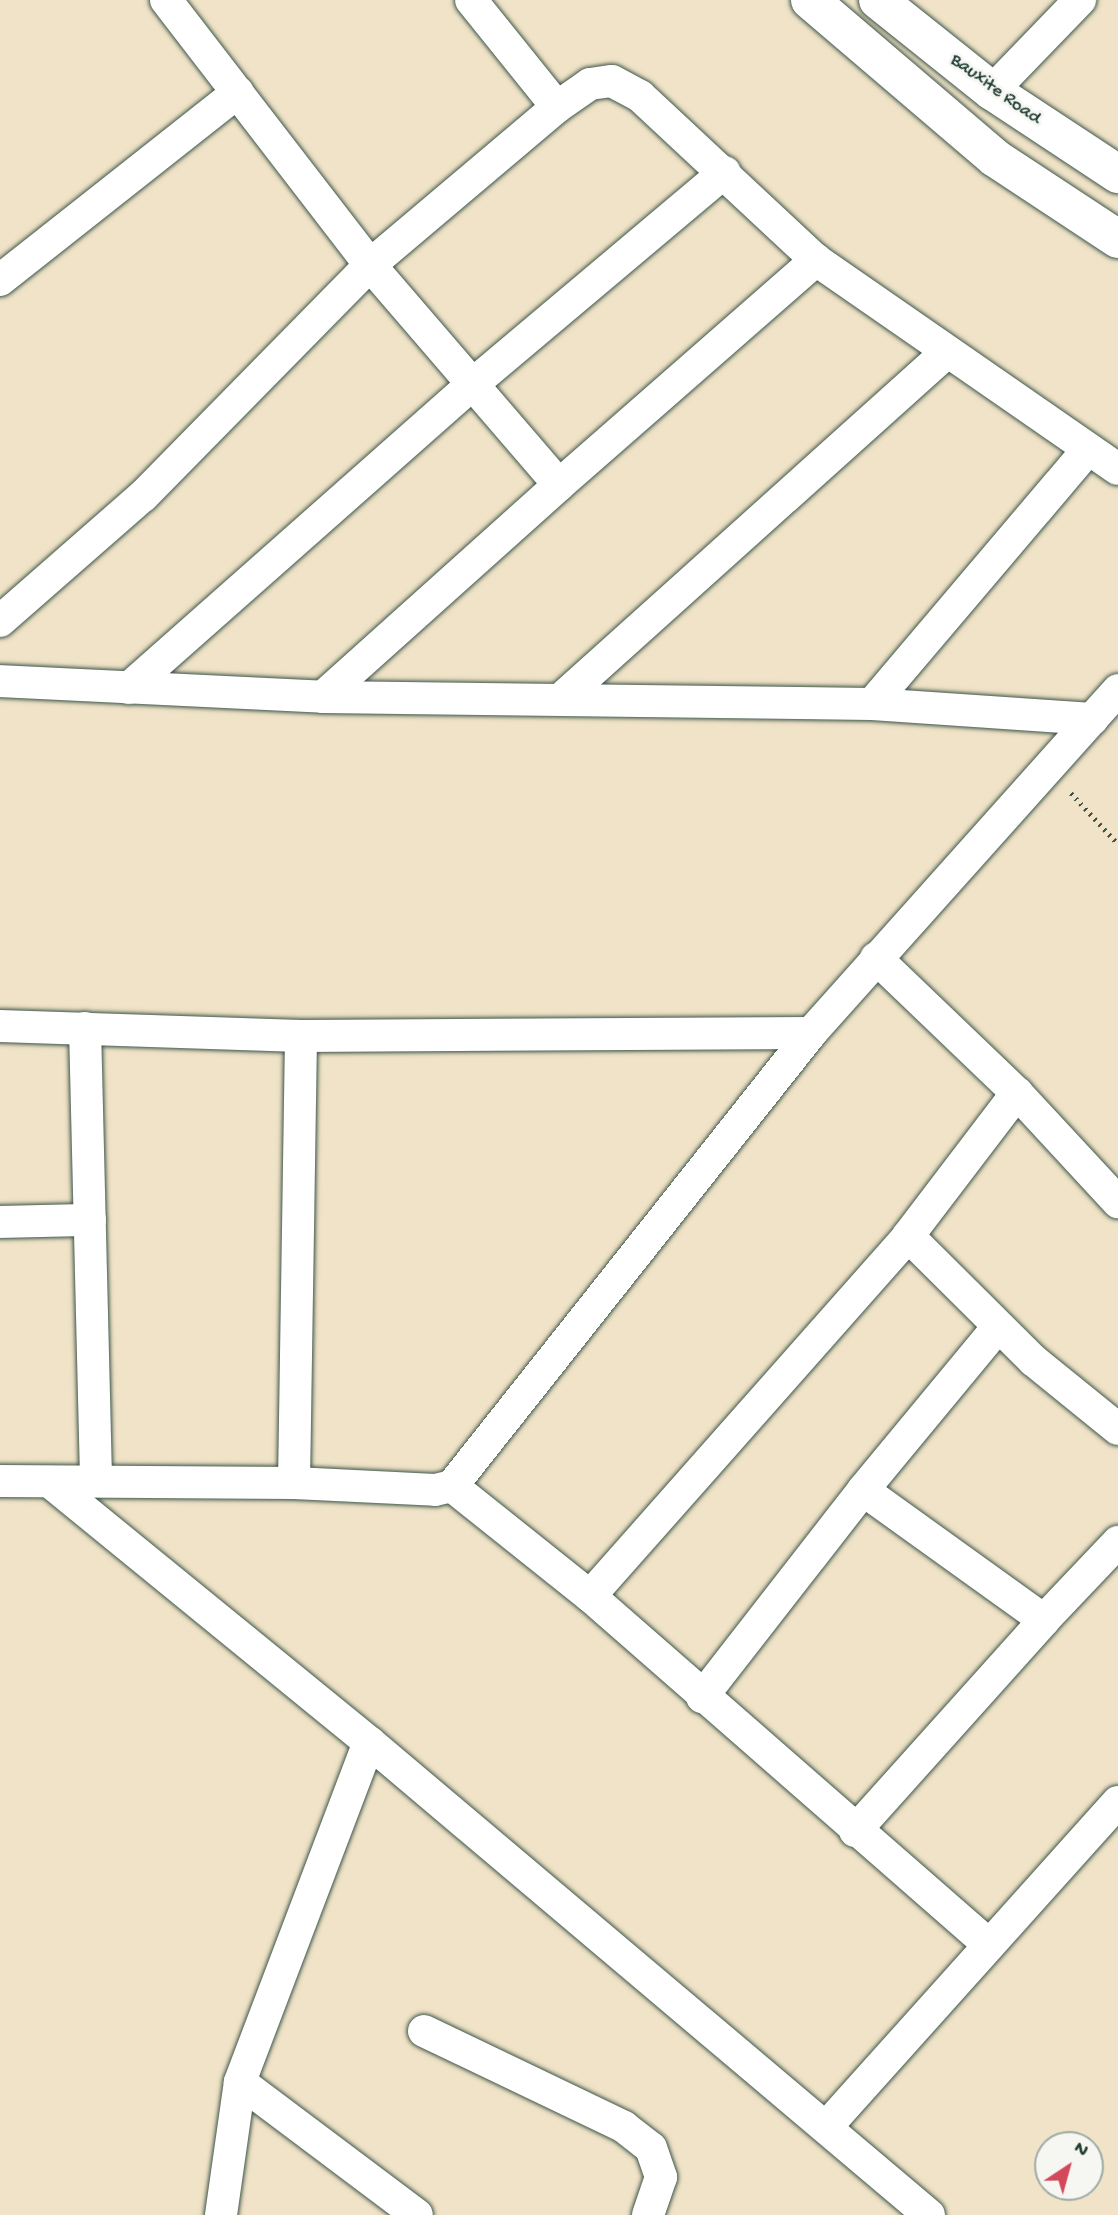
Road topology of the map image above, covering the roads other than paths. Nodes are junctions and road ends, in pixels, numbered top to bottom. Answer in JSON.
{"nodes":[{"id":1,"x":166,"y":0,"type":"edge"},
{"id":2,"x":471,"y":0,"type":"edge"},
{"id":3,"x":810,"y":0,"type":"edge"},
{"id":4,"x":1080,"y":0,"type":"edge"},
{"id":5,"x":906,"y":15,"type":"edge"},
{"id":6,"x":898,"y":75,"type":"junction"},
{"id":7,"x":992,"y":91,"type":"junction"},
{"id":8,"x":238,"y":92,"type":"junction"},
{"id":9,"x":557,"y":107,"type":"junction"},
{"id":10,"x":725,"y":172,"type":"junction"},
{"id":11,"x":1118,"y":174,"type":"edge"},
{"id":12,"x":1118,"y":239,"type":"edge"},
{"id":13,"x":816,"y":260,"type":"junction"},
{"id":14,"x":370,"y":265,"type":"junction"},
{"id":15,"x":0,"y":280,"type":"edge"},
{"id":16,"x":947,"y":352,"type":"junction"},
{"id":17,"x":473,"y":384,"type":"junction"},
{"id":18,"x":1087,"y":449,"type":"junction"},
{"id":19,"x":1118,"y":469,"type":"edge"},
{"id":20,"x":559,"y":485,"type":"junction"},
{"id":21,"x":0,"y":621,"type":"edge"},
{"id":22,"x":0,"y":681,"type":"edge"},
{"id":23,"x":129,"y":688,"type":"junction"},
{"id":24,"x":1118,"y":690,"type":"edge"},
{"id":25,"x":323,"y":697,"type":"junction"},
{"id":26,"x":562,"y":698,"type":"junction"},
{"id":27,"x":872,"y":704,"type":"junction"},
{"id":28,"x":1092,"y":719,"type":"junction"},
{"id":29,"x":876,"y":958,"type":"junction"},
{"id":30,"x":0,"y":1026,"type":"edge"},
{"id":31,"x":85,"y":1028,"type":"junction"},
{"id":32,"x":811,"y":1033,"type":"junction"},
{"id":33,"x":302,"y":1035,"type":"junction"},
{"id":34,"x":1017,"y":1093,"type":"junction"},
{"id":35,"x":1118,"y":1202,"type":"edge"},
{"id":36,"x":90,"y":1220,"type":"junction"},
{"id":37,"x":0,"y":1222,"type":"edge"},
{"id":38,"x":908,"y":1236,"type":"junction"},
{"id":39,"x":998,"y":1327,"type":"junction"},
{"id":40,"x":1118,"y":1430,"type":"edge"},
{"id":41,"x":0,"y":1481,"type":"edge"},
{"id":42,"x":50,"y":1482,"type":"junction"},
{"id":43,"x":96,"y":1482,"type":"junction"},
{"id":44,"x":294,"y":1483,"type":"junction"},
{"id":45,"x":452,"y":1486,"type":"junction"},
{"id":46,"x":863,"y":1490,"type":"junction"},
{"id":47,"x":1118,"y":1542,"type":"edge"},
{"id":48,"x":590,"y":1595,"type":"junction"},
{"id":49,"x":1044,"y":1620,"type":"junction"},
{"id":50,"x":702,"y":1697,"type":"junction"},
{"id":51,"x":369,"y":1742,"type":"junction"},
{"id":52,"x":1118,"y":1802,"type":"edge"},
{"id":53,"x":855,"y":1831,"type":"junction"},
{"id":54,"x":987,"y":1943,"type":"junction"},
{"id":55,"x":424,"y":2031,"type":"dead end"},
{"id":56,"x":240,"y":2082,"type":"junction"},
{"id":57,"x":828,"y":2125,"type":"junction"},
{"id":58,"x":222,"y":2215,"type":"edge"},
{"id":59,"x":417,"y":2215,"type":"edge"},
{"id":60,"x":648,"y":2215,"type":"edge"},
{"id":61,"x":929,"y":2215,"type":"edge"}],
"edges":[{"from":1,"to":8,"type":"street"},
{"from":2,"to":9,"type":"street"},
{"from":3,"to":6,"type":"main road"},
{"from":4,"to":7,"type":"street"},
{"from":5,"to":6,"type":"main road"},
{"from":5,"to":7,"type":"main road","name":"Bauxite Road"},
{"from":6,"to":12,"type":"main road"},
{"from":7,"to":11,"type":"main road","name":"Bauxite Road"},
{"from":8,"to":14,"type":"street"},
{"from":8,"to":15,"type":"street"},
{"from":9,"to":10,"type":"street"},
{"from":9,"to":14,"type":"street"},
{"from":10,"to":13,"type":"street"},
{"from":10,"to":17,"type":"street"},
{"from":13,"to":16,"type":"street"},
{"from":13,"to":20,"type":"street"},
{"from":14,"to":17,"type":"street"},
{"from":14,"to":21,"type":"street"},
{"from":16,"to":18,"type":"street"},
{"from":16,"to":26,"type":"street"},
{"from":17,"to":20,"type":"street"},
{"from":17,"to":23,"type":"street"},
{"from":18,"to":19,"type":"street"},
{"from":18,"to":27,"type":"street"},
{"from":20,"to":25,"type":"street"},
{"from":22,"to":23,"type":"street"},
{"from":23,"to":25,"type":"street"},
{"from":24,"to":28,"type":"street"},
{"from":25,"to":26,"type":"street"},
{"from":26,"to":27,"type":"street"},
{"from":27,"to":28,"type":"street"},
{"from":28,"to":29,"type":"street"},
{"from":29,"to":32,"type":"street"},
{"from":29,"to":34,"type":"street"},
{"from":30,"to":31,"type":"street"},
{"from":31,"to":33,"type":"street"},
{"from":31,"to":36,"type":"street"},
{"from":32,"to":33,"type":"street"},
{"from":32,"to":45,"type":"street"},
{"from":33,"to":44,"type":"street"},
{"from":34,"to":35,"type":"street"},
{"from":34,"to":38,"type":"street"},
{"from":36,"to":37,"type":"street"},
{"from":36,"to":43,"type":"street"},
{"from":38,"to":39,"type":"street"},
{"from":38,"to":48,"type":"street"},
{"from":39,"to":40,"type":"street"},
{"from":39,"to":46,"type":"street"},
{"from":41,"to":42,"type":"street"},
{"from":42,"to":43,"type":"street"},
{"from":42,"to":51,"type":"street"},
{"from":43,"to":44,"type":"street"},
{"from":44,"to":45,"type":"street"},
{"from":45,"to":48,"type":"street"},
{"from":46,"to":49,"type":"street"},
{"from":46,"to":50,"type":"street"},
{"from":47,"to":49,"type":"street"},
{"from":48,"to":50,"type":"street"},
{"from":49,"to":53,"type":"street"},
{"from":50,"to":53,"type":"street"},
{"from":51,"to":56,"type":"street"},
{"from":51,"to":57,"type":"street"},
{"from":52,"to":54,"type":"street"},
{"from":53,"to":54,"type":"street"},
{"from":54,"to":57,"type":"street"},
{"from":55,"to":60,"type":"street"},
{"from":56,"to":58,"type":"street"},
{"from":56,"to":59,"type":"street"},
{"from":57,"to":61,"type":"street"}]}
